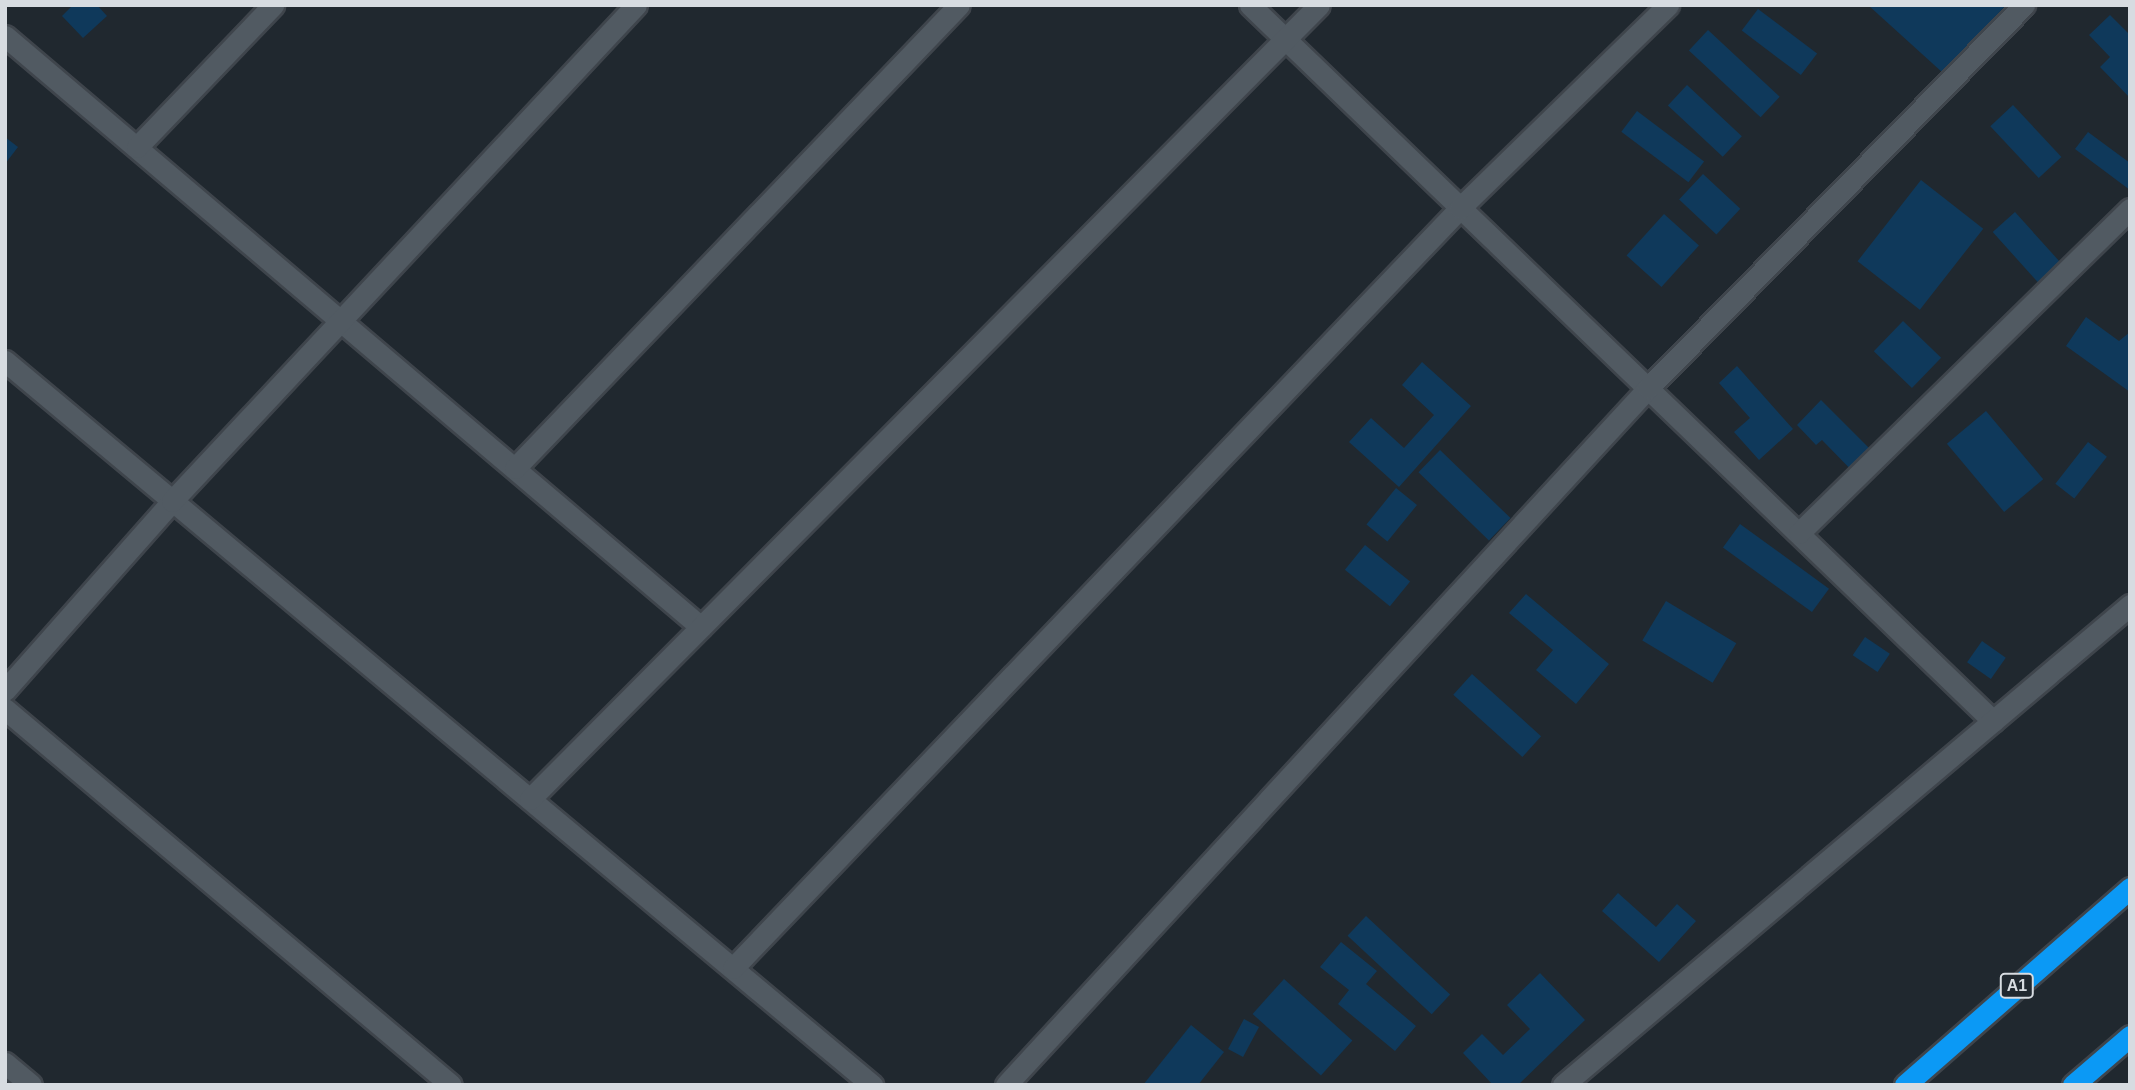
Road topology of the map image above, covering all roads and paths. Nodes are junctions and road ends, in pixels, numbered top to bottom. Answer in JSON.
{"nodes":[{"id":1,"x":273,"y":5,"type":"edge"},
{"id":2,"x":636,"y":5,"type":"edge"},
{"id":3,"x":959,"y":5,"type":"edge"},
{"id":4,"x":1250,"y":5,"type":"edge"},
{"id":5,"x":1320,"y":5,"type":"edge"},
{"id":6,"x":1668,"y":5,"type":"edge"},
{"id":7,"x":2024,"y":5,"type":"edge"},
{"id":8,"x":5,"y":36,"type":"edge"},
{"id":9,"x":1285,"y":40,"type":"junction"},
{"id":10,"x":137,"y":147,"type":"junction"},
{"id":11,"x":1461,"y":208,"type":"junction"},
{"id":12,"x":2130,"y":209,"type":"edge"},
{"id":13,"x":342,"y":319,"type":"junction"},
{"id":14,"x":5,"y":361,"type":"edge"},
{"id":15,"x":1648,"y":388,"type":"junction"},
{"id":16,"x":515,"y":468,"type":"junction"},
{"id":17,"x":172,"y":501,"type":"junction"},
{"id":18,"x":1799,"y":533,"type":"junction"},
{"id":19,"x":2130,"y":605,"type":"edge"},
{"id":20,"x":701,"y":627,"type":"junction"},
{"id":21,"x":5,"y":690,"type":"edge"},
{"id":22,"x":5,"y":709,"type":"edge"},
{"id":23,"x":1993,"y":720,"type":"junction"},
{"id":24,"x":530,"y":799,"type":"junction"},
{"id":25,"x":2130,"y":888,"type":"edge"},
{"id":26,"x":733,"y":968,"type":"junction"},
{"id":27,"x":2130,"y":1036,"type":"edge"},
{"id":28,"x":5,"y":1063,"type":"edge"},
{"id":29,"x":31,"y":1085,"type":"edge"},
{"id":30,"x":451,"y":1085,"type":"edge"},
{"id":31,"x":872,"y":1085,"type":"edge"},
{"id":32,"x":1006,"y":1085,"type":"edge"},
{"id":33,"x":1563,"y":1085,"type":"edge"},
{"id":34,"x":1905,"y":1085,"type":"edge"},
{"id":35,"x":2073,"y":1085,"type":"edge"}],
"edges":[{"from":1,"to":10,"type":"street"},
{"from":2,"to":13,"type":"street"},
{"from":3,"to":16,"type":"street"},
{"from":4,"to":9,"type":"street"},
{"from":5,"to":9,"type":"street"},
{"from":6,"to":11,"type":"street"},
{"from":7,"to":15,"type":"street"},
{"from":8,"to":10,"type":"street"},
{"from":9,"to":11,"type":"street"},
{"from":9,"to":20,"type":"street"},
{"from":10,"to":13,"type":"street"},
{"from":11,"to":15,"type":"street"},
{"from":11,"to":26,"type":"street"},
{"from":12,"to":18,"type":"street"},
{"from":13,"to":16,"type":"street"},
{"from":13,"to":17,"type":"street"},
{"from":14,"to":17,"type":"street"},
{"from":15,"to":18,"type":"street"},
{"from":15,"to":32,"type":"street"},
{"from":16,"to":20,"type":"street"},
{"from":17,"to":21,"type":"street"},
{"from":17,"to":24,"type":"street"},
{"from":18,"to":23,"type":"street"},
{"from":19,"to":23,"type":"street"},
{"from":20,"to":24,"type":"street"},
{"from":22,"to":30,"type":"street"},
{"from":23,"to":33,"type":"street"},
{"from":24,"to":26,"type":"street"},
{"from":25,"to":34,"type":"highway","number":"A1"},
{"from":26,"to":31,"type":"street"},
{"from":27,"to":35,"type":"highway"},
{"from":28,"to":29,"type":"street"}]}
